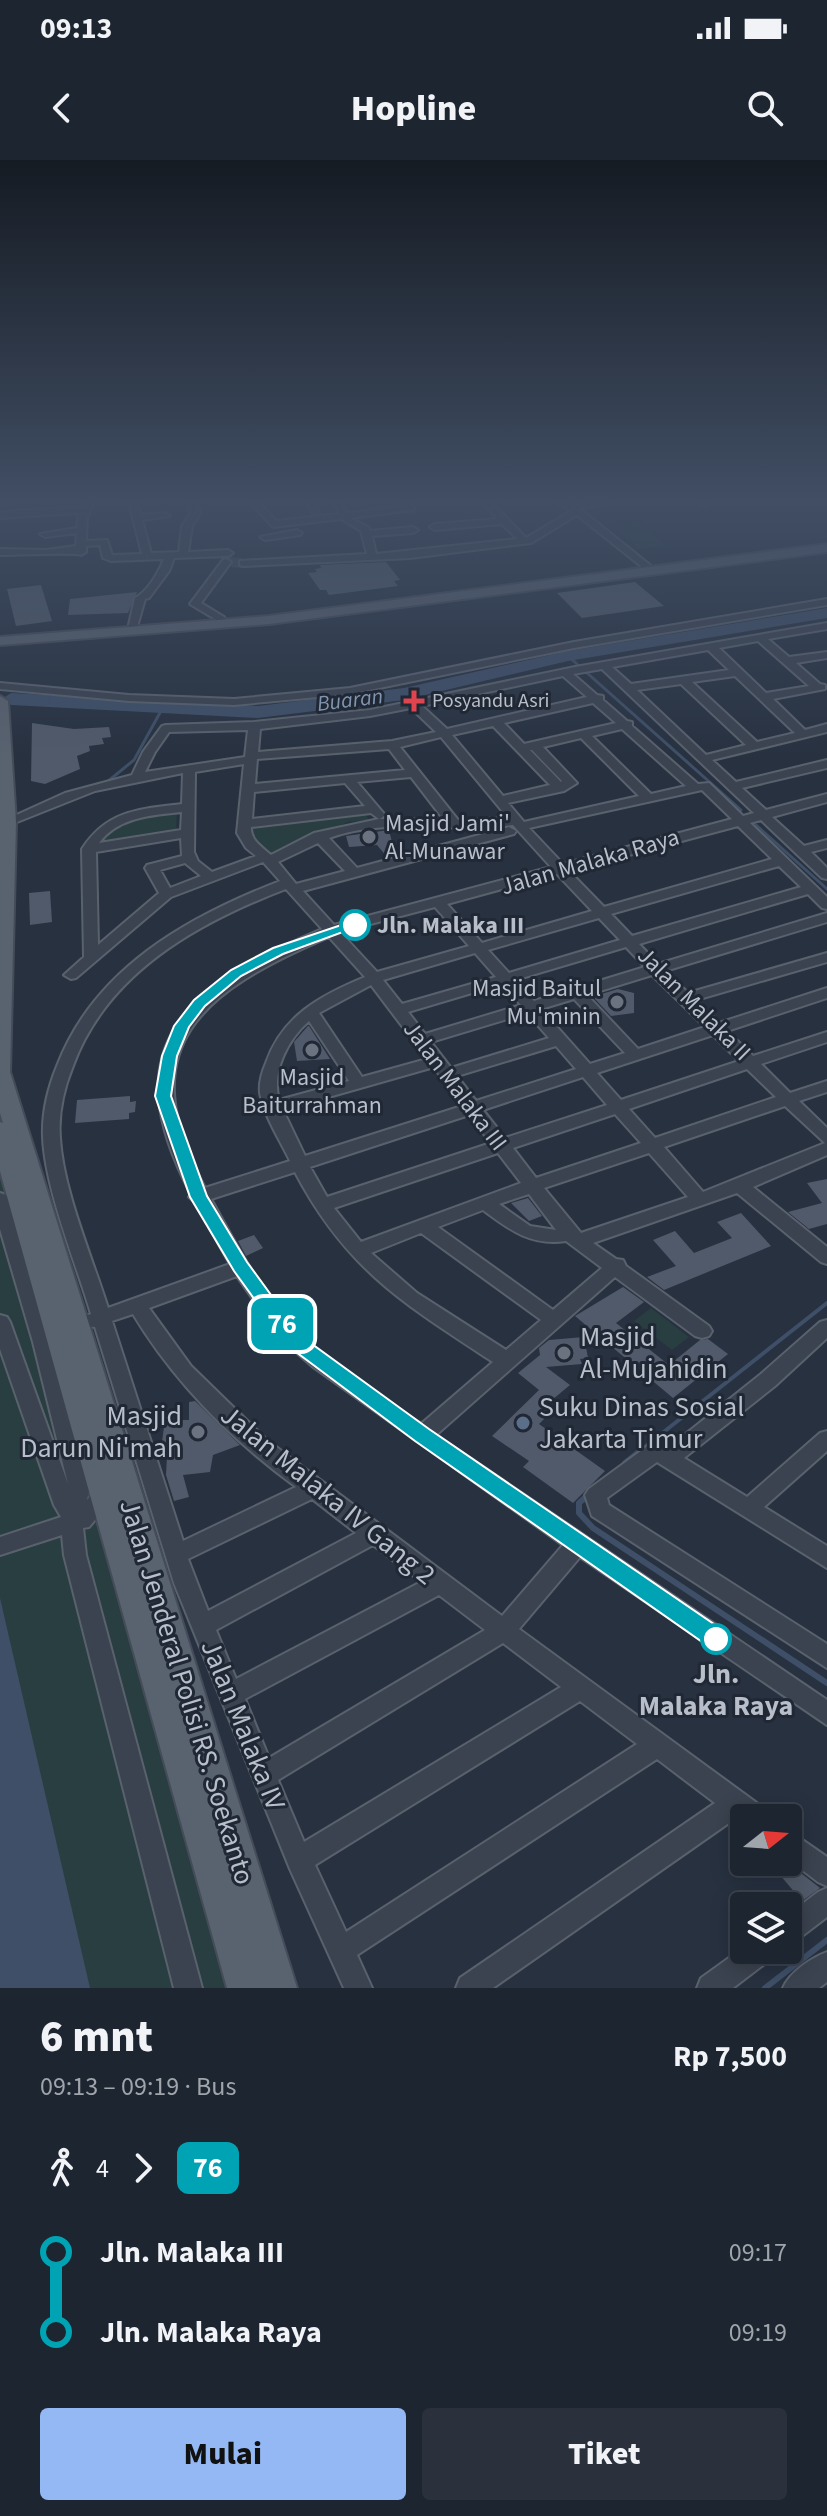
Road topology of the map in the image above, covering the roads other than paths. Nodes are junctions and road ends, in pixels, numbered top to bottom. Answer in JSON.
{"nodes":[{"id":1,"x":150,"y":587,"type":"edge"},
{"id":2,"x":207,"y":587,"type":"edge"},
{"id":3,"x":481,"y":587,"type":"edge"},
{"id":4,"x":491,"y":587,"type":"edge"},
{"id":5,"x":827,"y":602,"type":"edge"},
{"id":6,"x":220,"y":619,"type":"junction"},
{"id":7,"x":827,"y":626,"type":"edge"},
{"id":8,"x":132,"y":627,"type":"junction"},
{"id":9,"x":0,"y":635,"type":"edge"},
{"id":10,"x":759,"y":637,"type":"junction"},
{"id":11,"x":0,"y":641,"type":"edge"},
{"id":12,"x":710,"y":646,"type":"junction"},
{"id":13,"x":827,"y":655,"type":"edge"},
{"id":14,"x":787,"y":661,"type":"junction"},
{"id":15,"x":598,"y":666,"type":"junction"},
{"id":16,"x":570,"y":671,"type":"junction"},
{"id":17,"x":738,"y":672,"type":"junction"},
{"id":18,"x":683,"y":680,"type":"junction"},
{"id":19,"x":0,"y":686,"type":"edge"},
{"id":20,"x":822,"y":686,"type":"edge"},
{"id":21,"x":629,"y":688,"type":"junction"},
{"id":22,"x":764,"y":697,"type":"junction"},
{"id":23,"x":599,"y":698,"type":"junction"},
{"id":24,"x":415,"y":705,"type":"junction"},
{"id":25,"x":2,"y":708,"type":"edge"},
{"id":26,"x":496,"y":722,"type":"junction"},
{"id":27,"x":628,"y":724,"type":"junction"},
{"id":28,"x":254,"y":726,"type":"junction"},
{"id":29,"x":827,"y":728,"type":"edge"},
{"id":30,"x":445,"y":734,"type":"junction"},
{"id":31,"x":584,"y":734,"type":"junction"},
{"id":32,"x":803,"y":734,"type":"junction"},
{"id":33,"x":392,"y":745,"type":"junction"},
{"id":34,"x":754,"y":745,"type":"junction"},
{"id":35,"x":529,"y":747,"type":"junction"},
{"id":36,"x":250,"y":758,"type":"junction"},
{"id":37,"x":703,"y":759,"type":"junction"},
{"id":38,"x":827,"y":764,"type":"edge"},
{"id":39,"x":189,"y":769,"type":"junction"},
{"id":40,"x":412,"y":773,"type":"junction"},
{"id":41,"x":137,"y":777,"type":"junction"},
{"id":42,"x":349,"y":780,"type":"junction"},
{"id":43,"x":732,"y":787,"type":"junction"},
{"id":44,"x":695,"y":788,"type":"junction"},
{"id":45,"x":247,"y":789,"type":"junction"},
{"id":46,"x":648,"y":798,"type":"junction"},
{"id":47,"x":827,"y":798,"type":"edge"},
{"id":48,"x":500,"y":801,"type":"junction"},
{"id":49,"x":187,"y":807,"type":"junction"},
{"id":50,"x":373,"y":809,"type":"junction"},
{"id":51,"x":762,"y":815,"type":"junction"},
{"id":52,"x":741,"y":820,"type":"junction"},
{"id":53,"x":386,"y":822,"type":"junction"},
{"id":54,"x":10,"y":823,"type":"junction"},
{"id":55,"x":244,"y":824,"type":"junction"},
{"id":56,"x":455,"y":825,"type":"junction"},
{"id":57,"x":516,"y":826,"type":"junction"},
{"id":58,"x":185,"y":833,"type":"junction"},
{"id":59,"x":319,"y":836,"type":"junction"},
{"id":60,"x":827,"y":844,"type":"edge"},
{"id":61,"x":89,"y":849,"type":"junction"},
{"id":62,"x":800,"y":851,"type":"junction"},
{"id":63,"x":189,"y":858,"type":"junction"},
{"id":64,"x":267,"y":859,"type":"junction"},
{"id":65,"x":781,"y":861,"type":"junction"},
{"id":66,"x":562,"y":869,"type":"junction"},
{"id":67,"x":354,"y":872,"type":"junction"},
{"id":68,"x":827,"y":875,"type":"edge"},
{"id":69,"x":210,"y":877,"type":"junction"},
{"id":70,"x":291,"y":886,"type":"junction"},
{"id":71,"x":809,"y":889,"type":"junction"},
{"id":72,"x":166,"y":894,"type":"junction"},
{"id":73,"x":440,"y":904,"type":"junction"},
{"id":74,"x":827,"y":905,"type":"edge"},
{"id":75,"x":603,"y":913,"type":"junction"},
{"id":76,"x":827,"y":917,"type":"edge"},
{"id":77,"x":332,"y":930,"type":"junction"},
{"id":78,"x":629,"y":940,"type":"junction"},
{"id":79,"x":480,"y":950,"type":"junction"},
{"id":80,"x":827,"y":957,"type":"edge"},
{"id":81,"x":91,"y":958,"type":"junction"},
{"id":82,"x":655,"y":969,"type":"junction"},
{"id":83,"x":71,"y":975,"type":"dead end"},
{"id":84,"x":374,"y":978,"type":"junction"},
{"id":85,"x":504,"y":979,"type":"junction"},
{"id":86,"x":827,"y":993,"type":"edge"},
{"id":87,"x":578,"y":994,"type":"junction"},
{"id":88,"x":684,"y":999,"type":"junction"},
{"id":89,"x":531,"y":1008,"type":"junction"},
{"id":90,"x":398,"y":1010,"type":"junction"},
{"id":91,"x":310,"y":1011,"type":"junction"},
{"id":92,"x":718,"y":1029,"type":"junction"},
{"id":93,"x":827,"y":1037,"type":"edge"},
{"id":94,"x":422,"y":1040,"type":"junction"},
{"id":95,"x":558,"y":1040,"type":"junction"},
{"id":96,"x":636,"y":1056,"type":"junction"},
{"id":97,"x":752,"y":1062,"type":"junction"},
{"id":98,"x":442,"y":1067,"type":"junction"},
{"id":99,"x":0,"y":1072,"type":"edge"},
{"id":100,"x":587,"y":1072,"type":"junction"},
{"id":101,"x":359,"y":1084,"type":"junction"},
{"id":102,"x":827,"y":1086,"type":"edge"},
{"id":103,"x":790,"y":1099,"type":"junction"},
{"id":104,"x":273,"y":1107,"type":"junction"},
{"id":105,"x":473,"y":1107,"type":"junction"},
{"id":106,"x":617,"y":1107,"type":"junction"},
{"id":107,"x":0,"y":1130,"type":"edge"},
{"id":108,"x":827,"y":1138,"type":"edge"},
{"id":109,"x":500,"y":1145,"type":"junction"},
{"id":110,"x":653,"y":1147,"type":"junction"},
{"id":111,"x":827,"y":1148,"type":"edge"},
{"id":112,"x":303,"y":1165,"type":"junction"},
{"id":113,"x":740,"y":1186,"type":"junction"},
{"id":114,"x":533,"y":1188,"type":"junction"},
{"id":115,"x":198,"y":1197,"type":"junction"},
{"id":116,"x":0,"y":1199,"type":"edge"},
{"id":117,"x":701,"y":1201,"type":"junction"},
{"id":118,"x":485,"y":1202,"type":"junction"},
{"id":119,"x":323,"y":1205,"type":"junction"},
{"id":120,"x":424,"y":1226,"type":"junction"},
{"id":121,"x":574,"y":1238,"type":"junction"},
{"id":122,"x":6,"y":1242,"type":"edge"},
{"id":123,"x":357,"y":1251,"type":"junction"},
{"id":124,"x":827,"y":1257,"type":"edge"},
{"id":125,"x":617,"y":1265,"type":"junction"},
{"id":126,"x":241,"y":1267,"type":"junction"},
{"id":127,"x":138,"y":1306,"type":"junction"},
{"id":128,"x":554,"y":1320,"type":"junction"},
{"id":129,"x":0,"y":1322,"type":"edge"},
{"id":130,"x":87,"y":1322,"type":"junction"},
{"id":131,"x":827,"y":1327,"type":"edge"},
{"id":132,"x":702,"y":1331,"type":"dead end"},
{"id":133,"x":507,"y":1361,"type":"junction"},
{"id":134,"x":422,"y":1435,"type":"junction"},
{"id":135,"x":827,"y":1439,"type":"edge"},
{"id":136,"x":662,"y":1454,"type":"junction"},
{"id":137,"x":313,"y":1489,"type":"junction"},
{"id":138,"x":105,"y":1495,"type":"junction"},
{"id":139,"x":750,"y":1507,"type":"junction"},
{"id":140,"x":75,"y":1520,"type":"junction"},
{"id":141,"x":115,"y":1531,"type":"junction"},
{"id":142,"x":374,"y":1534,"type":"junction"},
{"id":143,"x":577,"y":1544,"type":"junction"},
{"id":144,"x":0,"y":1546,"type":"edge"},
{"id":145,"x":825,"y":1553,"type":"edge"},
{"id":146,"x":176,"y":1554,"type":"junction"},
{"id":147,"x":438,"y":1584,"type":"junction"},
{"id":148,"x":202,"y":1626,"type":"junction"},
{"id":149,"x":503,"y":1631,"type":"junction"},
{"id":150,"x":827,"y":1657,"type":"edge"},
{"id":151,"x":580,"y":1688,"type":"junction"},
{"id":152,"x":230,"y":1695,"type":"junction"},
{"id":153,"x":827,"y":1714,"type":"edge"},
{"id":154,"x":657,"y":1745,"type":"junction"},
{"id":155,"x":264,"y":1775,"type":"junction"},
{"id":156,"x":738,"y":1804,"type":"edge"},
{"id":157,"x":730,"y":1820,"type":"edge"},
{"id":158,"x":802,"y":1854,"type":"edge"},
{"id":159,"x":299,"y":1860,"type":"junction"},
{"id":160,"x":827,"y":1873,"type":"edge"},
{"id":161,"x":826,"y":1904,"type":"edge"},
{"id":162,"x":802,"y":1921,"type":"edge"},
{"id":163,"x":341,"y":1950,"type":"junction"},
{"id":164,"x":743,"y":1964,"type":"edge"},
{"id":165,"x":827,"y":1965,"type":"edge"},
{"id":166,"x":188,"y":1988,"type":"edge"},
{"id":167,"x":246,"y":1988,"type":"edge"},
{"id":168,"x":278,"y":1988,"type":"edge"},
{"id":169,"x":358,"y":1988,"type":"edge"},
{"id":170,"x":470,"y":1988,"type":"edge"},
{"id":171,"x":711,"y":1988,"type":"edge"},
{"id":172,"x":797,"y":1988,"type":"edge"}],
"edges":[{"from":1,"to":8,"type":"street"},
{"from":2,"to":6,"type":"street"},
{"from":3,"to":6,"type":"main road"},
{"from":4,"to":11,"type":"main road"},
{"from":5,"to":19,"type":"street"},
{"from":6,"to":8,"type":"main road"},
{"from":7,"to":10,"type":"street"},
{"from":8,"to":9,"type":"main road"},
{"from":10,"to":12,"type":"street"},
{"from":10,"to":14,"type":"street"},
{"from":12,"to":15,"type":"street"},
{"from":12,"to":17,"type":"street"},
{"from":13,"to":14,"type":"street"},
{"from":14,"to":20,"type":"street"},
{"from":15,"to":16,"type":"street"},
{"from":15,"to":21,"type":"street"},
{"from":16,"to":23,"type":"street"},
{"from":16,"to":24,"type":"street"},
{"from":17,"to":18,"type":"street"},
{"from":17,"to":22,"type":"street"},
{"from":18,"to":21,"type":"street"},
{"from":18,"to":34,"type":"street"},
{"from":20,"to":22,"type":"street"},
{"from":21,"to":37,"type":"street"},
{"from":22,"to":32,"type":"street"},
{"from":23,"to":26,"type":"street"},
{"from":23,"to":27,"type":"street"},
{"from":24,"to":28,"type":"street"},
{"from":24,"to":30,"type":"street","name":"Jalan Malaka II"},
{"from":25,"to":54,"type":"main road","name":"Jalan Jenderal Polisi RS. Soekanto"},
{"from":26,"to":30,"type":"street"},
{"from":26,"to":35,"type":"street"},
{"from":27,"to":31,"type":"street"},
{"from":27,"to":44,"type":"street"},
{"from":28,"to":36,"type":"street"},
{"from":28,"to":41,"type":"street"},
{"from":29,"to":32,"type":"street"},
{"from":30,"to":33,"type":"street"},
{"from":30,"to":48,"type":"street","name":"Jalan Malaka II"},
{"from":31,"to":35,"type":"street"},
{"from":31,"to":46,"type":"street"},
{"from":32,"to":34,"type":"street"},
{"from":33,"to":36,"type":"street"},
{"from":33,"to":40,"type":"street"},
{"from":34,"to":37,"type":"street"},
{"from":35,"to":48,"type":"street"},
{"from":36,"to":39,"type":"street"},
{"from":36,"to":45,"type":"street"},
{"from":37,"to":43,"type":"street"},
{"from":38,"to":43,"type":"street"},
{"from":39,"to":41,"type":"street"},
{"from":39,"to":49,"type":"street"},
{"from":40,"to":42,"type":"street"},
{"from":40,"to":56,"type":"street"},
{"from":41,"to":54,"type":"street"},
{"from":42,"to":45,"type":"street"},
{"from":42,"to":50,"type":"street"},
{"from":43,"to":51,"type":"street"},
{"from":44,"to":46,"type":"street"},
{"from":44,"to":52,"type":"street"},
{"from":45,"to":55,"type":"street"},
{"from":46,"to":57,"type":"street"},
{"from":47,"to":51,"type":"street","name":"Jalan Malaka Raya"},
{"from":48,"to":57,"type":"street","name":"Jalan Malaka II"},
{"from":49,"to":58,"type":"street"},
{"from":49,"to":61,"type":"street"},
{"from":50,"to":53,"type":"street"},
{"from":50,"to":55,"type":"street"},
{"from":51,"to":52,"type":"street","name":"Jalan Malaka Raya"},
{"from":51,"to":62,"type":"street"},
{"from":52,"to":65,"type":"street"},
{"from":52,"to":66,"type":"street","name":"Jalan Malaka Raya"},
{"from":53,"to":56,"type":"street"},
{"from":53,"to":59,"type":"street"},
{"from":54,"to":99,"type":"main road","name":"Jalan Jenderal Polisi RS. Soekanto"},
{"from":55,"to":64,"type":"street"},
{"from":56,"to":57,"type":"street"},
{"from":57,"to":66,"type":"street","name":"Jalan Malaka II"},
{"from":57,"to":67,"type":"street","name":"Jalan Malaka IV"},
{"from":58,"to":61,"type":"street"},
{"from":58,"to":63,"type":"street"},
{"from":59,"to":64,"type":"street"},
{"from":59,"to":67,"type":"street"},
{"from":60,"to":62,"type":"street"},
{"from":61,"to":81,"type":"street"},
{"from":62,"to":68,"type":"street"},
{"from":63,"to":69,"type":"street"},
{"from":63,"to":72,"type":"street"},
{"from":64,"to":69,"type":"street"},
{"from":64,"to":70,"type":"street"},
{"from":65,"to":71,"type":"street"},
{"from":65,"to":75,"type":"street"},
{"from":66,"to":73,"type":"street","name":"Jalan Malaka Raya"},
{"from":66,"to":75,"type":"street","name":"Jalan Malaka II"},
{"from":67,"to":70,"type":"street","name":"Jalan Malaka IV"},
{"from":69,"to":72,"type":"street"},
{"from":70,"to":77,"type":"street"},
{"from":70,"to":130,"type":"street","name":"Jalan Malaka IV"},
{"from":71,"to":74,"type":"street"},
{"from":71,"to":78,"type":"street"},
{"from":72,"to":81,"type":"street"},
{"from":73,"to":77,"type":"street","name":"Jalan Malaka Raya"},
{"from":73,"to":79,"type":"street"},
{"from":75,"to":78,"type":"street","name":"Jalan Malaka II"},
{"from":75,"to":79,"type":"street"},
{"from":76,"to":82,"type":"street"},
{"from":77,"to":84,"type":"street","name":"Jalan Malaka III"},
{"from":77,"to":115,"type":"street","name":"Jalan Malaka Raya"},
{"from":78,"to":82,"type":"street","name":"Jalan Malaka II"},
{"from":78,"to":85,"type":"street"},
{"from":79,"to":84,"type":"street"},
{"from":79,"to":85,"type":"street"},
{"from":80,"to":88,"type":"street"},
{"from":81,"to":83,"type":"street"},
{"from":82,"to":87,"type":"street"},
{"from":82,"to":88,"type":"street","name":"Jalan Malaka II"},
{"from":84,"to":90,"type":"street","name":"Jalan Malaka III"},
{"from":84,"to":91,"type":"street"},
{"from":85,"to":89,"type":"street"},
{"from":85,"to":90,"type":"street"},
{"from":86,"to":92,"type":"street"},
{"from":87,"to":89,"type":"street"},
{"from":87,"to":96,"type":"street"},
{"from":88,"to":92,"type":"street","name":"Jalan Malaka II"},
{"from":89,"to":94,"type":"street"},
{"from":89,"to":95,"type":"street"},
{"from":90,"to":94,"type":"street","name":"Jalan Malaka III"},
{"from":91,"to":101,"type":"street"},
{"from":91,"to":104,"type":"street"},
{"from":92,"to":96,"type":"street"},
{"from":92,"to":97,"type":"street","name":"Jalan Malaka II"},
{"from":93,"to":97,"type":"street"},
{"from":94,"to":98,"type":"street","name":"Jalan Malaka III"},
{"from":95,"to":98,"type":"street"},
{"from":95,"to":100,"type":"street"},
{"from":96,"to":100,"type":"street"},
{"from":97,"to":103,"type":"street","name":"Jalan Malaka II"},
{"from":97,"to":106,"type":"street"},
{"from":98,"to":101,"type":"street"},
{"from":98,"to":105,"type":"street","name":"Jalan Malaka III"},
{"from":99,"to":130,"type":"main road","name":"Jalan Jenderal Polisi RS. Soekanto"},
{"from":100,"to":105,"type":"street"},
{"from":100,"to":106,"type":"street"},
{"from":101,"to":104,"type":"street"},
{"from":102,"to":103,"type":"street"},
{"from":103,"to":108,"type":"street","name":"Jalan Malaka II"},
{"from":103,"to":110,"type":"street"},
{"from":104,"to":112,"type":"street"},
{"from":105,"to":109,"type":"street","name":"Jalan Malaka III"},
{"from":105,"to":112,"type":"street"},
{"from":106,"to":109,"type":"street"},
{"from":106,"to":110,"type":"street"},
{"from":107,"to":138,"type":"main road","name":"Jalan Jenderal Polisi RS. Soekanto"},
{"from":109,"to":114,"type":"street","name":"Jalan Malaka III"},
{"from":109,"to":119,"type":"street"},
{"from":110,"to":114,"type":"street"},
{"from":110,"to":117,"type":"street"},
{"from":111,"to":113,"type":"street"},
{"from":112,"to":115,"type":"street"},
{"from":112,"to":119,"type":"street"},
{"from":113,"to":117,"type":"street"},
{"from":113,"to":124,"type":"street"},
{"from":114,"to":118,"type":"street"},
{"from":114,"to":121,"type":"street","name":"Jalan Malaka III"},
{"from":115,"to":126,"type":"street","name":"Jalan Malaka Raya"},
{"from":116,"to":122,"type":"street"},
{"from":117,"to":121,"type":"street"},
{"from":118,"to":120,"type":"street"},
{"from":118,"to":121,"type":"street"},
{"from":119,"to":123,"type":"street"},
{"from":120,"to":123,"type":"street"},
{"from":120,"to":128,"type":"street"},
{"from":121,"to":125,"type":"street","name":"Jalan Malaka III"},
{"from":122,"to":140,"type":"street"},
{"from":123,"to":133,"type":"street"},
{"from":125,"to":128,"type":"street"},
{"from":125,"to":132,"type":"street","name":"Jalan Malaka III"},
{"from":126,"to":127,"type":"street"},
{"from":126,"to":134,"type":"street","name":"Jalan Malaka Raya"},
{"from":127,"to":130,"type":"street"},
{"from":127,"to":137,"type":"street","name":"Jalan Malaka IV Gang 2"},
{"from":128,"to":133,"type":"street"},
{"from":129,"to":140,"type":"street"},
{"from":130,"to":146,"type":"street","name":"Jalan Malaka IV"},
{"from":130,"to":168,"type":"main road","name":"Jalan Jenderal Polisi RS. Soekanto"},
{"from":131,"to":136,"type":"street"},
{"from":133,"to":134,"type":"street"},
{"from":134,"to":143,"type":"street","name":"Jalan Malaka Raya"},
{"from":135,"to":139,"type":"street"},
{"from":136,"to":139,"type":"street"},
{"from":136,"to":150,"type":"street"},
{"from":137,"to":142,"type":"street","name":"Jalan Malaka IV Gang 2"},
{"from":137,"to":146,"type":"street"},
{"from":138,"to":140,"type":"street"},
{"from":138,"to":141,"type":"main road","name":"Jalan Jenderal Polisi RS. Soekanto"},
{"from":139,"to":145,"type":"street"},
{"from":140,"to":141,"type":"street"},
{"from":140,"to":144,"type":"street"},
{"from":140,"to":166,"type":"street"},
{"from":141,"to":167,"type":"main road","name":"Jalan Jenderal Polisi RS. Soekanto"},
{"from":142,"to":147,"type":"street","name":"Jalan Malaka IV Gang 2"},
{"from":142,"to":148,"type":"street"},
{"from":143,"to":149,"type":"street"},
{"from":143,"to":153,"type":"street","name":"Jalan Malaka Raya"},
{"from":146,"to":148,"type":"street","name":"Jalan Malaka IV"},
{"from":147,"to":149,"type":"street","name":"Jalan Malaka IV Gang 2"},
{"from":147,"to":152,"type":"street"},
{"from":148,"to":152,"type":"street","name":"Jalan Malaka IV"},
{"from":149,"to":151,"type":"street","name":"Jalan Malaka IV Gang 2"},
{"from":149,"to":155,"type":"street"},
{"from":151,"to":154,"type":"street","name":"Jalan Malaka IV Gang 2"},
{"from":151,"to":159,"type":"street"},
{"from":152,"to":155,"type":"street","name":"Jalan Malaka IV"},
{"from":154,"to":156,"type":"street","name":"Jalan Malaka IV Gang 2"},
{"from":154,"to":163,"type":"street"},
{"from":155,"to":159,"type":"street","name":"Jalan Malaka IV"},
{"from":157,"to":170,"type":"street"},
{"from":158,"to":160,"type":"street"},
{"from":159,"to":163,"type":"street","name":"Jalan Malaka IV"},
{"from":161,"to":162,"type":"street"},
{"from":163,"to":169,"type":"street","name":"Jalan Malaka IV"},
{"from":164,"to":171,"type":"street"},
{"from":165,"to":172,"type":"street"}]}
